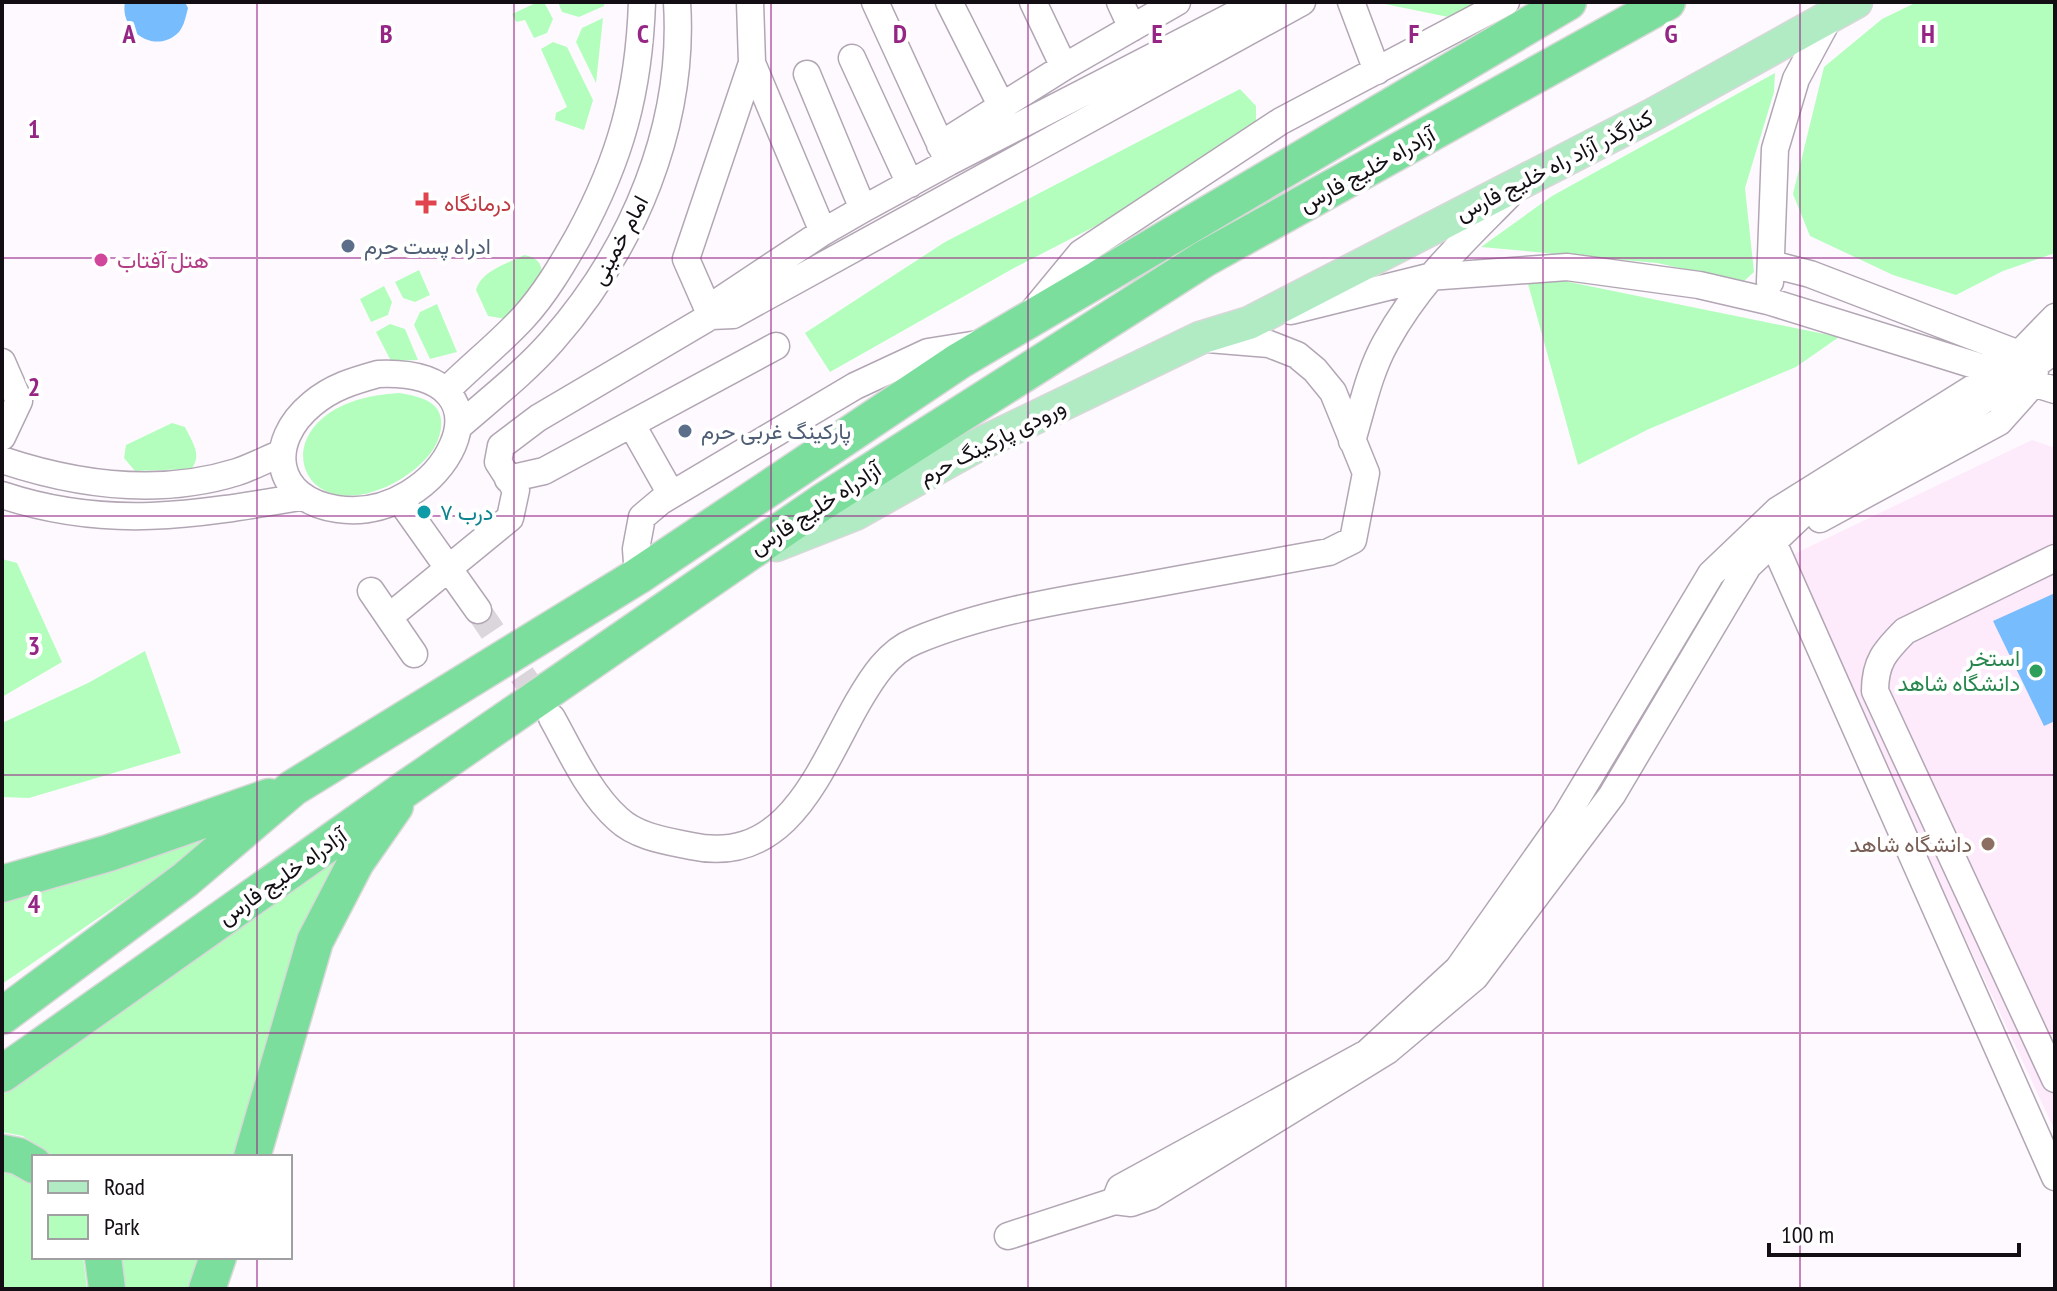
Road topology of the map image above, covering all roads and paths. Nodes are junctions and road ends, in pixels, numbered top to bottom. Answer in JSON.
{"nodes":[{"id":1,"x":642,"y":2,"type":"edge"},
{"id":2,"x":677,"y":2,"type":"edge"},
{"id":3,"x":750,"y":2,"type":"edge"},
{"id":4,"x":875,"y":2,"type":"edge"},
{"id":5,"x":949,"y":2,"type":"edge"},
{"id":6,"x":1033,"y":2,"type":"edge"},
{"id":7,"x":1120,"y":2,"type":"edge"},
{"id":8,"x":1177,"y":2,"type":"edge"},
{"id":9,"x":1259,"y":2,"type":"edge"},
{"id":10,"x":1302,"y":2,"type":"edge"},
{"id":11,"x":1351,"y":2,"type":"edge"},
{"id":12,"x":1506,"y":2,"type":"edge"},
{"id":13,"x":1568,"y":2,"type":"edge"},
{"id":14,"x":1667,"y":2,"type":"edge"},
{"id":15,"x":1844,"y":8,"type":"edge"},
{"id":16,"x":1132,"y":28,"type":"junction"},
{"id":17,"x":852,"y":58,"type":"dead end"},
{"id":18,"x":752,"y":63,"type":"junction"},
{"id":19,"x":1064,"y":67,"type":"junction"},
{"id":20,"x":1377,"y":71,"type":"junction"},
{"id":21,"x":807,"y":74,"type":"dead end"},
{"id":22,"x":1002,"y":107,"type":"junction"},
{"id":23,"x":944,"y":153,"type":"junction"},
{"id":24,"x":1525,"y":179,"type":"junction"},
{"id":25,"x":910,"y":184,"type":"junction"},
{"id":26,"x":863,"y":209,"type":"junction"},
{"id":27,"x":823,"y":232,"type":"junction"},
{"id":28,"x":1771,"y":264,"type":"junction"},
{"id":29,"x":1428,"y":277,"type":"junction"},
{"id":30,"x":1768,"y":301,"type":"junction"},
{"id":31,"x":711,"y":316,"type":"junction"},
{"id":32,"x":2055,"y":317,"type":"edge"},
{"id":33,"x":1249,"y":323,"type":"junction"},
{"id":34,"x":1008,"y":333,"type":"junction"},
{"id":35,"x":1200,"y":338,"type":"junction"},
{"id":36,"x":776,"y":346,"type":"dead end"},
{"id":37,"x":2,"y":362,"type":"edge"},
{"id":38,"x":2030,"y":371,"type":"edge"},
{"id":39,"x":447,"y":390,"type":"junction"},
{"id":40,"x":632,"y":425,"type":"junction"},
{"id":41,"x":458,"y":427,"type":"junction"},
{"id":42,"x":2,"y":437,"type":"edge"},
{"id":43,"x":1352,"y":441,"type":"junction"},
{"id":44,"x":282,"y":453,"type":"junction"},
{"id":45,"x":2,"y":460,"type":"edge"},
{"id":46,"x":508,"y":479,"type":"junction"},
{"id":47,"x":671,"y":494,"type":"junction"},
{"id":48,"x":2,"y":495,"type":"edge"},
{"id":49,"x":300,"y":497,"type":"junction"},
{"id":50,"x":400,"y":500,"type":"junction"},
{"id":51,"x":1776,"y":549,"type":"junction"},
{"id":52,"x":2055,"y":558,"type":"edge"},
{"id":53,"x":736,"y":561,"type":"junction"},
{"id":54,"x":450,"y":567,"type":"junction"},
{"id":55,"x":638,"y":576,"type":"junction"},
{"id":56,"x":371,"y":591,"type":"dead end"},
{"id":57,"x":478,"y":610,"type":"tunnel mouth"},
{"id":58,"x":389,"y":617,"type":"junction"},
{"id":59,"x":414,"y":654,"type":"dead end"},
{"id":60,"x":552,"y":718,"type":"tunnel mouth"},
{"id":61,"x":411,"y":785,"type":"junction"},
{"id":62,"x":293,"y":788,"type":"junction"},
{"id":63,"x":2,"y":884,"type":"edge"},
{"id":64,"x":2,"y":1016,"type":"edge"},
{"id":65,"x":2,"y":1074,"type":"edge"},
{"id":66,"x":2055,"y":1079,"type":"edge"},
{"id":67,"x":2,"y":1153,"type":"edge"},
{"id":68,"x":253,"y":1155,"type":"edge"},
{"id":69,"x":32,"y":1164,"type":"edge"},
{"id":70,"x":2055,"y":1177,"type":"edge"},
{"id":71,"x":1115,"y":1201,"type":"junction"},
{"id":72,"x":1008,"y":1236,"type":"dead end"},
{"id":73,"x":103,"y":1259,"type":"edge"},
{"id":74,"x":217,"y":1259,"type":"edge"},
{"id":75,"x":107,"y":1289,"type":"edge"},
{"id":76,"x":207,"y":1289,"type":"edge"}],
"edges":[{"from":1,"to":39,"type":"street","name":"امام خمینی"},
{"from":2,"to":41,"type":"street","name":"امام خمینی"},
{"from":3,"to":18,"type":"street"},
{"from":4,"to":23,"type":"street"},
{"from":5,"to":22,"type":"street"},
{"from":6,"to":19,"type":"street"},
{"from":7,"to":16,"type":"street"},
{"from":8,"to":16,"type":"street"},
{"from":9,"to":23,"type":"street"},
{"from":10,"to":31,"type":"street"},
{"from":11,"to":20,"type":"street"},
{"from":12,"to":20,"type":"street"},
{"from":13,"to":34,"type":"highway","name":"آزادراه خلیج فارس"},
{"from":14,"to":53,"type":"highway","name":"آزادراه خلیج فارس"},
{"from":15,"to":24,"type":"main road","name":"کنارگذر آزاد راه خلیج فارس"},
{"from":15,"to":28,"type":"street"},
{"from":16,"to":19,"type":"street"},
{"from":17,"to":25,"type":"street"},
{"from":18,"to":27,"type":"street"},
{"from":18,"to":31,"type":"street"},
{"from":19,"to":22,"type":"street"},
{"from":20,"to":34,"type":"street"},
{"from":21,"to":26,"type":"street"},
{"from":22,"to":23,"type":"street"},
{"from":23,"to":25,"type":"street"},
{"from":24,"to":29,"type":"street"},
{"from":24,"to":33,"type":"main road","name":"کنارگذر آزاد راه خلیج فارس"},
{"from":25,"to":26,"type":"street"},
{"from":26,"to":27,"type":"street"},
{"from":27,"to":31,"type":"street"},
{"from":28,"to":30,"type":"street"},
{"from":28,"to":38,"type":"street"},
{"from":29,"to":30,"type":"street"},
{"from":29,"to":33,"type":"street"},
{"from":29,"to":43,"type":"street"},
{"from":30,"to":38,"type":"street"},
{"from":31,"to":46,"type":"street"},
{"from":32,"to":38,"type":"street"},
{"from":33,"to":35,"type":"main road","name":"ورودی پارکینگ حرم"},
{"from":34,"to":47,"type":"street"},
{"from":34,"to":55,"type":"highway","name":"آزادراه خلیج فارس"},
{"from":35,"to":43,"type":"street"},
{"from":35,"to":53,"type":"main road","name":"ورودی پارکینگ حرم"},
{"from":36,"to":40,"type":"street"},
{"from":37,"to":42,"type":"street"},
{"from":38,"to":51,"type":"street"},
{"from":38,"to":71,"type":"street"},
{"from":39,"to":41,"type":"street"},
{"from":39,"to":44,"type":"street"},
{"from":40,"to":46,"type":"street"},
{"from":40,"to":47,"type":"street"},
{"from":41,"to":50,"type":"street"},
{"from":43,"to":60,"type":"street"},
{"from":44,"to":45,"type":"street"},
{"from":44,"to":49,"type":"street"},
{"from":46,"to":54,"type":"street"},
{"from":47,"to":55,"type":"street"},
{"from":48,"to":49,"type":"street"},
{"from":49,"to":50,"type":"street"},
{"from":50,"to":54,"type":"street"},
{"from":51,"to":70,"type":"street"},
{"from":51,"to":71,"type":"street"},
{"from":52,"to":66,"type":"street"},
{"from":53,"to":61,"type":"highway","name":"آزادراه خلیج فارس"},
{"from":54,"to":57,"type":"street"},
{"from":54,"to":58,"type":"street"},
{"from":55,"to":62,"type":"highway","name":"آزادراه خلیج فارس"},
{"from":56,"to":58,"type":"street"},
{"from":58,"to":59,"type":"street"},
{"from":61,"to":65,"type":"highway","name":"آزادراه خلیج فارس"},
{"from":61,"to":68,"type":"highway"},
{"from":62,"to":63,"type":"highway"},
{"from":62,"to":64,"type":"highway","name":"آزادراه خلیج فارس"},
{"from":67,"to":69,"type":"highway"},
{"from":71,"to":72,"type":"street"},
{"from":73,"to":75,"type":"highway"},
{"from":74,"to":76,"type":"highway"}]}
